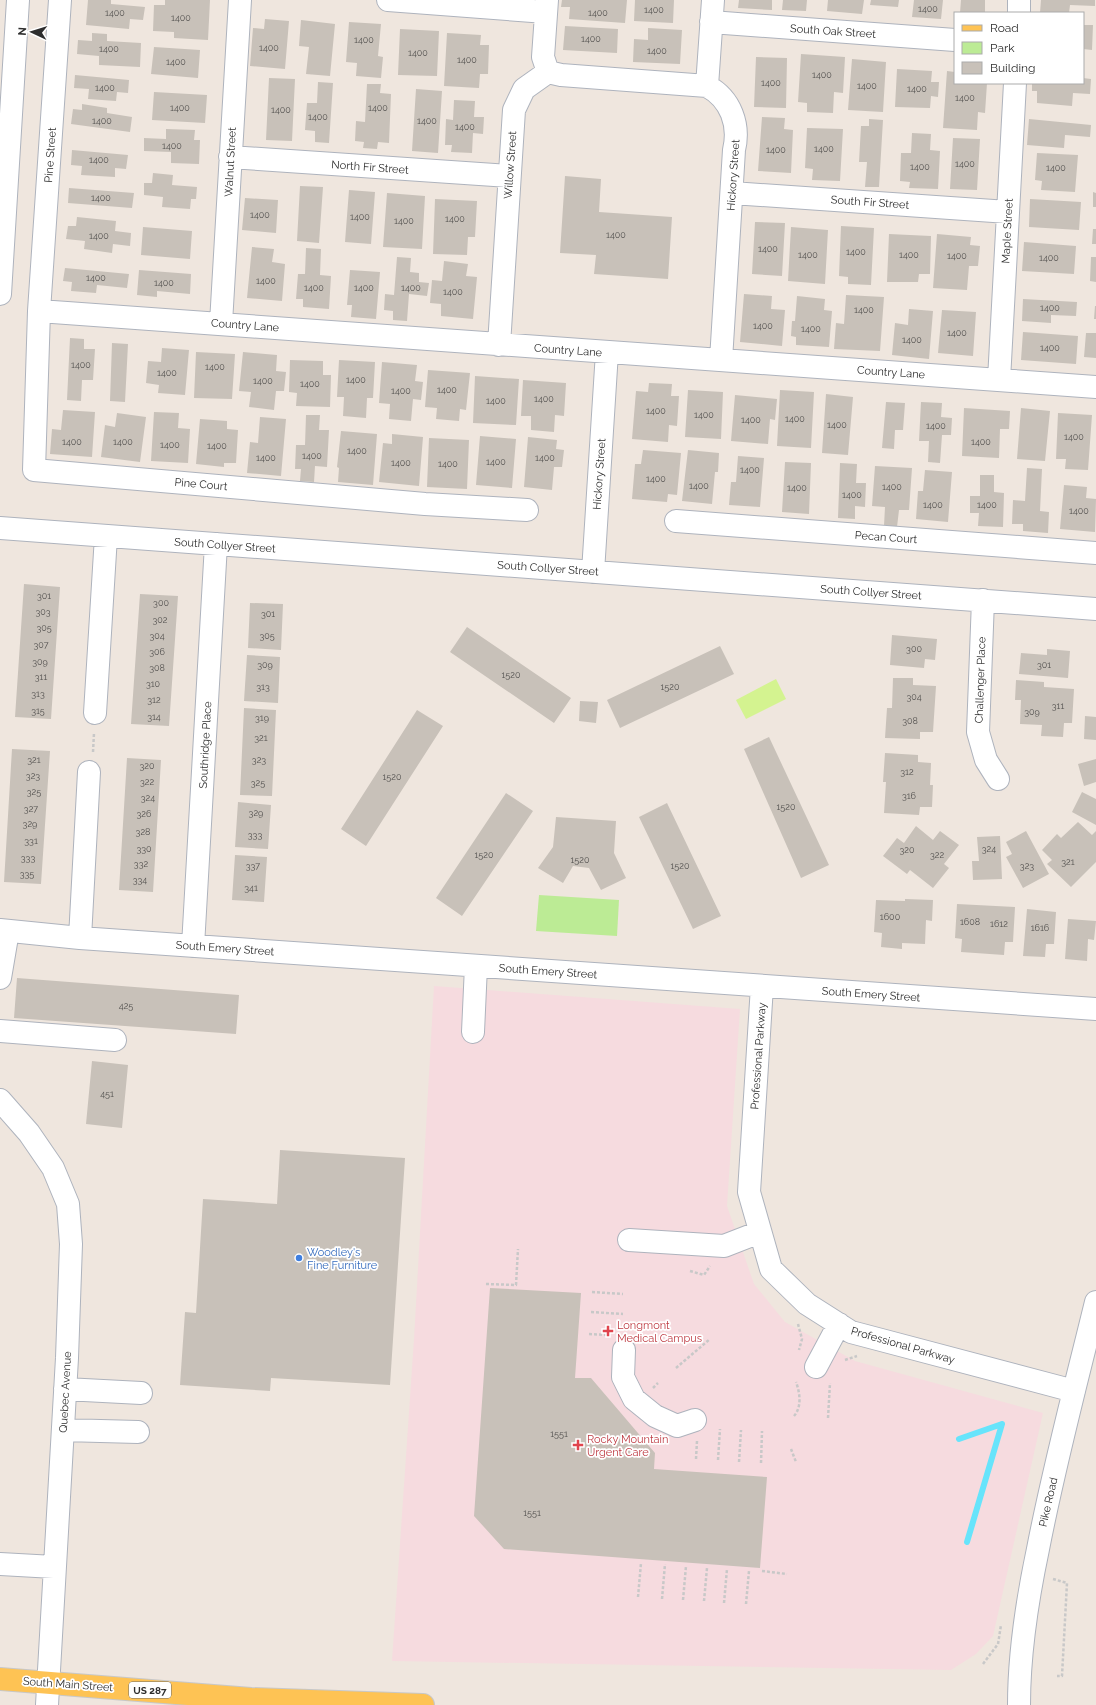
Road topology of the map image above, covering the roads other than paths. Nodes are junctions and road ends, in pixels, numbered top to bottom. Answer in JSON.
{"nodes":[{"id":1,"x":18,"y":0,"type":"edge"},
{"id":2,"x":60,"y":0,"type":"edge"},
{"id":3,"x":240,"y":0,"type":"edge"},
{"id":4,"x":388,"y":0,"type":"edge"},
{"id":5,"x":713,"y":0,"type":"edge"},
{"id":6,"x":1020,"y":0,"type":"edge"},
{"id":7,"x":546,"y":6,"type":"edge"},
{"id":8,"x":1019,"y":12,"type":"edge"},
{"id":9,"x":711,"y":22,"type":"junction"},
{"id":10,"x":954,"y":40,"type":"edge"},
{"id":11,"x":548,"y":72,"type":"junction"},
{"id":12,"x":1015,"y":84,"type":"edge"},
{"id":13,"x":708,"y":86,"type":"junction"},
{"id":14,"x":5,"y":122,"type":"edge"},
{"id":15,"x":230,"y":157,"type":"junction"},
{"id":16,"x":509,"y":176,"type":"junction"},
{"id":17,"x":732,"y":192,"type":"junction"},
{"id":18,"x":1008,"y":212,"type":"junction"},
{"id":19,"x":0,"y":283,"type":"edge"},
{"id":20,"x":39,"y":311,"type":"junction"},
{"id":21,"x":221,"y":323,"type":"junction"},
{"id":22,"x":499,"y":345,"type":"junction"},
{"id":23,"x":607,"y":352,"type":"junction"},
{"id":24,"x":721,"y":360,"type":"junction"},
{"id":25,"x":999,"y":380,"type":"junction"},
{"id":26,"x":1096,"y":387,"type":"edge"},
{"id":27,"x":527,"y":510,"type":"dead end"},
{"id":28,"x":676,"y":522,"type":"dead end"},
{"id":29,"x":0,"y":528,"type":"edge"},
{"id":30,"x":106,"y":536,"type":"junction"},
{"id":31,"x":216,"y":544,"type":"junction"},
{"id":32,"x":1096,"y":553,"type":"edge"},
{"id":33,"x":593,"y":572,"type":"junction"},
{"id":34,"x":983,"y":600,"type":"junction"},
{"id":35,"x":1096,"y":609,"type":"edge"},
{"id":36,"x":95,"y":721,"type":"road end"},
{"id":37,"x":91,"y":764,"type":"road end"},
{"id":38,"x":998,"y":779,"type":"dead end"},
{"id":39,"x":4,"y":930,"type":"edge"},
{"id":40,"x":80,"y":938,"type":"junction"},
{"id":41,"x":193,"y":946,"type":"junction"},
{"id":42,"x":476,"y":966,"type":"junction"},
{"id":43,"x":0,"y":978,"type":"edge"},
{"id":44,"x":762,"y":986,"type":"junction"},
{"id":45,"x":1096,"y":1009,"type":"edge"},
{"id":46,"x":0,"y":1031,"type":"edge"},
{"id":47,"x":472,"y":1032,"type":"dead end"},
{"id":48,"x":115,"y":1040,"type":"dead end"},
{"id":49,"x":0,"y":1100,"type":"edge"},
{"id":50,"x":760,"y":1232,"type":"junction"},
{"id":51,"x":628,"y":1240,"type":"dead end"},
{"id":52,"x":1096,"y":1302,"type":"edge"},
{"id":53,"x":839,"y":1324,"type":"junction"},
{"id":54,"x":624,"y":1350,"type":"dead end"},
{"id":55,"x":823,"y":1375,"type":"road end"},
{"id":56,"x":65,"y":1389,"type":"junction"},
{"id":57,"x":1074,"y":1391,"type":"junction"},
{"id":58,"x":141,"y":1393,"type":"dead end"},
{"id":59,"x":696,"y":1420,"type":"dead end"},
{"id":60,"x":63,"y":1430,"type":"junction"},
{"id":61,"x":138,"y":1432,"type":"dead end"},
{"id":62,"x":0,"y":1564,"type":"edge"},
{"id":63,"x":54,"y":1567,"type":"junction"},
{"id":64,"x":0,"y":1679,"type":"edge"},
{"id":65,"x":49,"y":1682,"type":"junction"},
{"id":66,"x":47,"y":1705,"type":"edge"},
{"id":67,"x":423,"y":1705,"type":"edge"},
{"id":68,"x":1018,"y":1705,"type":"edge"}],
"edges":[{"from":1,"to":14,"type":"street"},
{"from":2,"to":20,"type":"street","name":"Pine Street"},
{"from":3,"to":15,"type":"street","name":"Walnut Street"},
{"from":4,"to":7,"type":"street"},
{"from":5,"to":9,"type":"street"},
{"from":6,"to":8,"type":"street"},
{"from":7,"to":11,"type":"street"},
{"from":9,"to":10,"type":"street","name":"South Oak Street"},
{"from":9,"to":13,"type":"street"},
{"from":11,"to":13,"type":"street"},
{"from":11,"to":16,"type":"street","name":"Willow Street"},
{"from":12,"to":18,"type":"street","name":"Maple Street"},
{"from":13,"to":17,"type":"street","name":"Hickory Street"},
{"from":14,"to":19,"type":"street"},
{"from":15,"to":16,"type":"street","name":"North Fir Street"},
{"from":15,"to":21,"type":"street","name":"Walnut Street"},
{"from":16,"to":22,"type":"street","name":"Willow Street"},
{"from":17,"to":18,"type":"street","name":"South Fir Street"},
{"from":17,"to":24,"type":"street","name":"Hickory Street"},
{"from":18,"to":25,"type":"street","name":"Maple Street"},
{"from":20,"to":21,"type":"street","name":"Country Lane"},
{"from":20,"to":27,"type":"street","name":"Pine Court"},
{"from":21,"to":22,"type":"street","name":"Country Lane"},
{"from":22,"to":23,"type":"street","name":"Country Lane"},
{"from":23,"to":24,"type":"street","name":"Country Lane"},
{"from":23,"to":33,"type":"street","name":"Hickory Street"},
{"from":24,"to":25,"type":"street","name":"Country Lane"},
{"from":25,"to":26,"type":"street","name":"Country Lane"},
{"from":28,"to":32,"type":"street","name":"Pecan Court"},
{"from":29,"to":30,"type":"street","name":"South Collyer Street"},
{"from":30,"to":31,"type":"street","name":"South Collyer Street"},
{"from":30,"to":36,"type":"street"},
{"from":31,"to":33,"type":"street","name":"South Collyer Street"},
{"from":31,"to":41,"type":"street","name":"Southridge Place"},
{"from":33,"to":34,"type":"street","name":"South Collyer Street"},
{"from":34,"to":35,"type":"street","name":"South Collyer Street"},
{"from":34,"to":38,"type":"street","name":"Challenger Place"},
{"from":37,"to":40,"type":"street"},
{"from":39,"to":40,"type":"street","name":"South Emery Street"},
{"from":39,"to":43,"type":"street"},
{"from":40,"to":41,"type":"street","name":"South Emery Street"},
{"from":41,"to":42,"type":"street","name":"South Emery Street"},
{"from":42,"to":44,"type":"street","name":"South Emery Street"},
{"from":42,"to":47,"type":"street"},
{"from":44,"to":45,"type":"street","name":"South Emery Street"},
{"from":44,"to":50,"type":"street","name":"Professional Parkway"},
{"from":46,"to":48,"type":"street"},
{"from":49,"to":56,"type":"street","name":"Quebec Avenue"},
{"from":50,"to":51,"type":"street"},
{"from":50,"to":53,"type":"street","name":"Professional Parkway"},
{"from":52,"to":57,"type":"street","name":"Pike Road"},
{"from":53,"to":55,"type":"street"},
{"from":53,"to":57,"type":"street","name":"Professional Parkway"},
{"from":54,"to":59,"type":"street"},
{"from":56,"to":58,"type":"street"},
{"from":56,"to":60,"type":"street","name":"Quebec Avenue"},
{"from":57,"to":68,"type":"street","name":"Pike Road"},
{"from":60,"to":61,"type":"street"},
{"from":60,"to":63,"type":"street","name":"Quebec Avenue"},
{"from":62,"to":63,"type":"street"},
{"from":63,"to":65,"type":"street","name":"Quebec Avenue"},
{"from":64,"to":65,"type":"main road","name":"South Main Street","number":"US 287"},
{"from":65,"to":66,"type":"street","name":"Quebec Avenue"},
{"from":65,"to":67,"type":"main road","name":"South Main Street","number":"US 287"}]}
